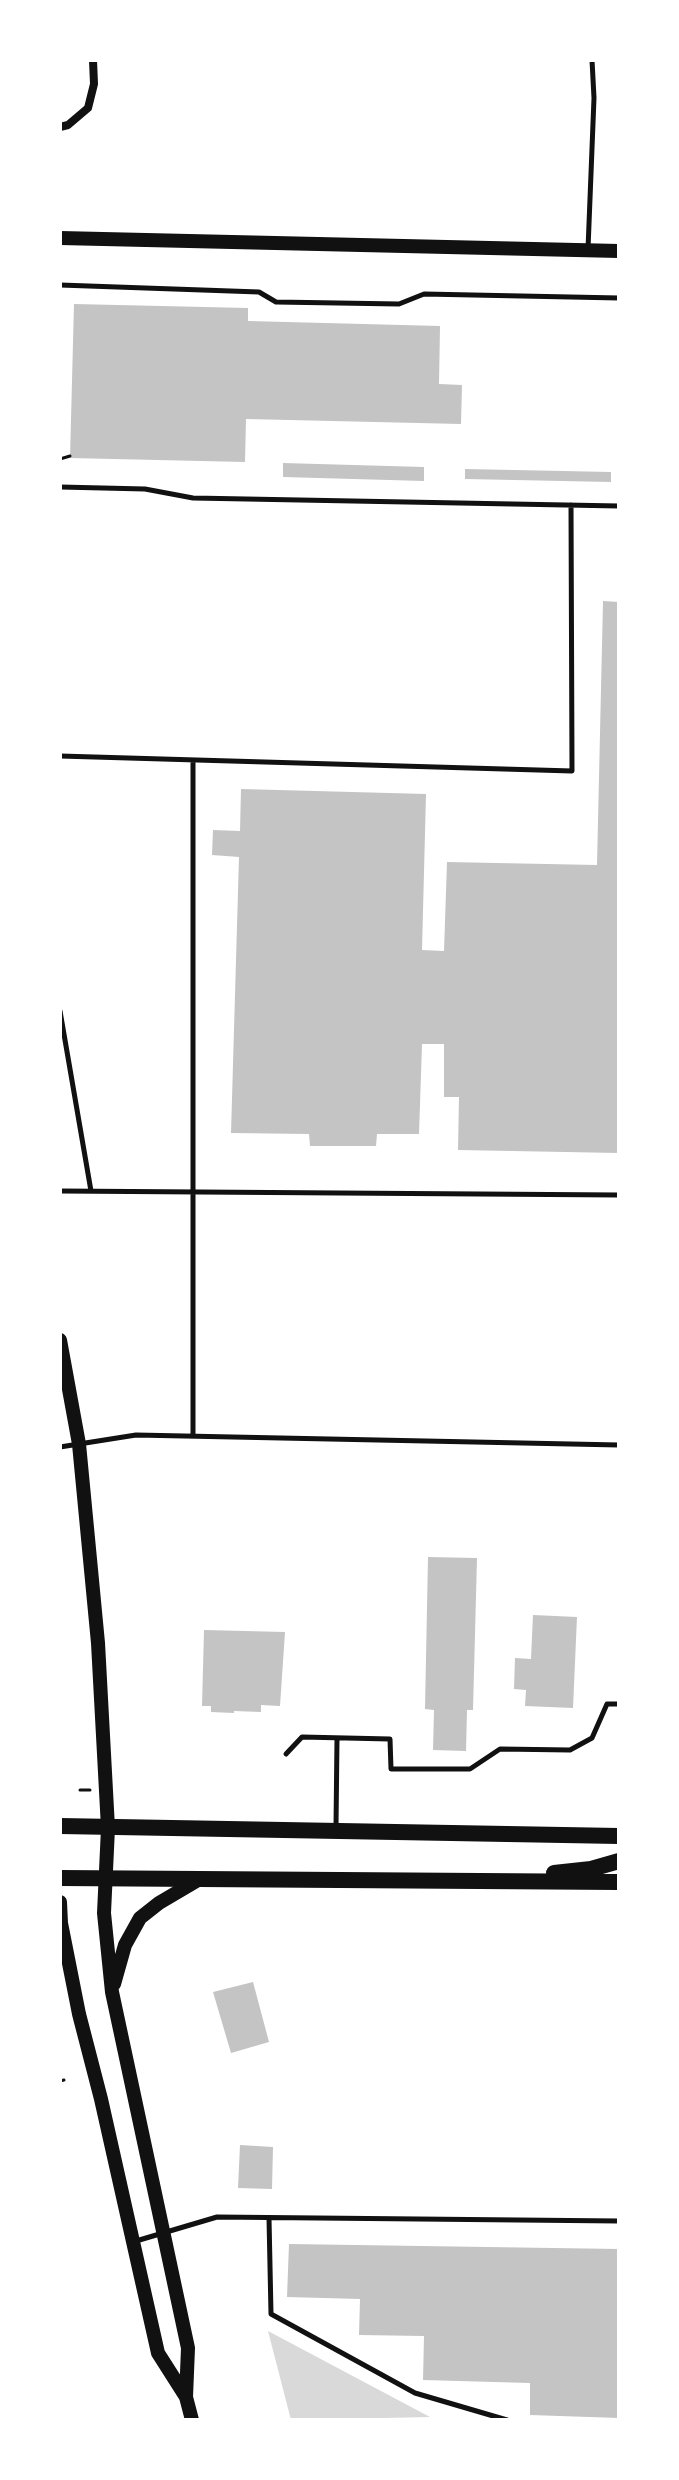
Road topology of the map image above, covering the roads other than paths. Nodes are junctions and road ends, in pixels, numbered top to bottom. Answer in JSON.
{"nodes":[{"id":1,"x":93,"y":60,"type":"edge"},
{"id":2,"x":592,"y":60,"type":"edge"},
{"id":3,"x":60,"y":127,"type":"edge"},
{"id":4,"x":60,"y":238,"type":"edge"},
{"id":5,"x":588,"y":250,"type":"junction"},
{"id":6,"x":619,"y":251,"type":"edge"},
{"id":7,"x":60,"y":285,"type":"edge"},
{"id":8,"x":619,"y":298,"type":"edge"},
{"id":9,"x":60,"y":487,"type":"edge"},
{"id":10,"x":571,"y":505,"type":"junction"},
{"id":11,"x":619,"y":506,"type":"edge"},
{"id":12,"x":60,"y":756,"type":"edge"},
{"id":13,"x":193,"y":760,"type":"junction"},
{"id":14,"x":60,"y":1011,"type":"edge"},
{"id":15,"x":60,"y":1191,"type":"edge"},
{"id":16,"x":91,"y":1191,"type":"junction"},
{"id":17,"x":193,"y":1192,"type":"junction"},
{"id":18,"x":619,"y":1195,"type":"edge"},
{"id":19,"x":60,"y":1340,"type":"edge"},
{"id":20,"x":193,"y":1435,"type":"junction"},
{"id":21,"x":79,"y":1444,"type":"junction"},
{"id":22,"x":619,"y":1445,"type":"edge"},
{"id":23,"x":60,"y":1447,"type":"edge"},
{"id":24,"x":619,"y":1704,"type":"edge"},
{"id":25,"x":337,"y":1739,"type":"junction"},
{"id":26,"x":286,"y":1754,"type":"dead end"},
{"id":27,"x":60,"y":1826,"type":"edge"},
{"id":28,"x":108,"y":1828,"type":"junction"},
{"id":29,"x":336,"y":1831,"type":"junction"},
{"id":30,"x":619,"y":1836,"type":"edge"},
{"id":31,"x":619,"y":1861,"type":"edge"},
{"id":32,"x":60,"y":1878,"type":"edge"},
{"id":33,"x":105,"y":1879,"type":"junction"},
{"id":34,"x":198,"y":1880,"type":"junction"},
{"id":35,"x":481,"y":1880,"type":"junction"},
{"id":36,"x":619,"y":1882,"type":"edge"},
{"id":37,"x":60,"y":1902,"type":"edge"},
{"id":38,"x":64,"y":1954,"type":"edge"},
{"id":39,"x":112,"y":1992,"type":"junction"},
{"id":40,"x":269,"y":2218,"type":"junction"},
{"id":41,"x":619,"y":2221,"type":"edge"},
{"id":42,"x":163,"y":2233,"type":"junction"},
{"id":43,"x":134,"y":2242,"type":"junction"},
{"id":44,"x":186,"y":2397,"type":"junction"},
{"id":45,"x":192,"y":2420,"type":"edge"},
{"id":46,"x":507,"y":2420,"type":"edge"}],
"edges":[{"from":1,"to":3,"type":"street"},
{"from":2,"to":5,"type":"lane"},
{"from":4,"to":5,"type":"street"},
{"from":5,"to":6,"type":"street"},
{"from":7,"to":8,"type":"lane"},
{"from":9,"to":10,"type":"lane"},
{"from":10,"to":11,"type":"lane"},
{"from":10,"to":13,"type":"lane"},
{"from":12,"to":13,"type":"lane"},
{"from":13,"to":17,"type":"lane"},
{"from":14,"to":16,"type":"lane"},
{"from":15,"to":16,"type":"lane"},
{"from":16,"to":17,"type":"lane"},
{"from":17,"to":18,"type":"lane"},
{"from":17,"to":20,"type":"lane"},
{"from":19,"to":21,"type":"street"},
{"from":20,"to":21,"type":"lane"},
{"from":20,"to":22,"type":"lane"},
{"from":21,"to":23,"type":"lane"},
{"from":21,"to":28,"type":"street"},
{"from":24,"to":25,"type":"lane"},
{"from":25,"to":26,"type":"lane"},
{"from":25,"to":29,"type":"lane"},
{"from":27,"to":28,"type":"main road"},
{"from":28,"to":29,"type":"main road"},
{"from":28,"to":33,"type":"street"},
{"from":29,"to":30,"type":"main road"},
{"from":31,"to":35,"type":"main road"},
{"from":32,"to":33,"type":"main road"},
{"from":33,"to":34,"type":"main road"},
{"from":33,"to":39,"type":"street"},
{"from":34,"to":35,"type":"main road"},
{"from":34,"to":39,"type":"street"},
{"from":35,"to":36,"type":"main road"},
{"from":37,"to":38,"type":"street"},
{"from":38,"to":43,"type":"street"},
{"from":39,"to":42,"type":"street"},
{"from":40,"to":41,"type":"lane"},
{"from":40,"to":42,"type":"lane"},
{"from":40,"to":46,"type":"lane"},
{"from":42,"to":43,"type":"lane"},
{"from":42,"to":44,"type":"street"},
{"from":43,"to":44,"type":"street"},
{"from":44,"to":45,"type":"street"}]}
